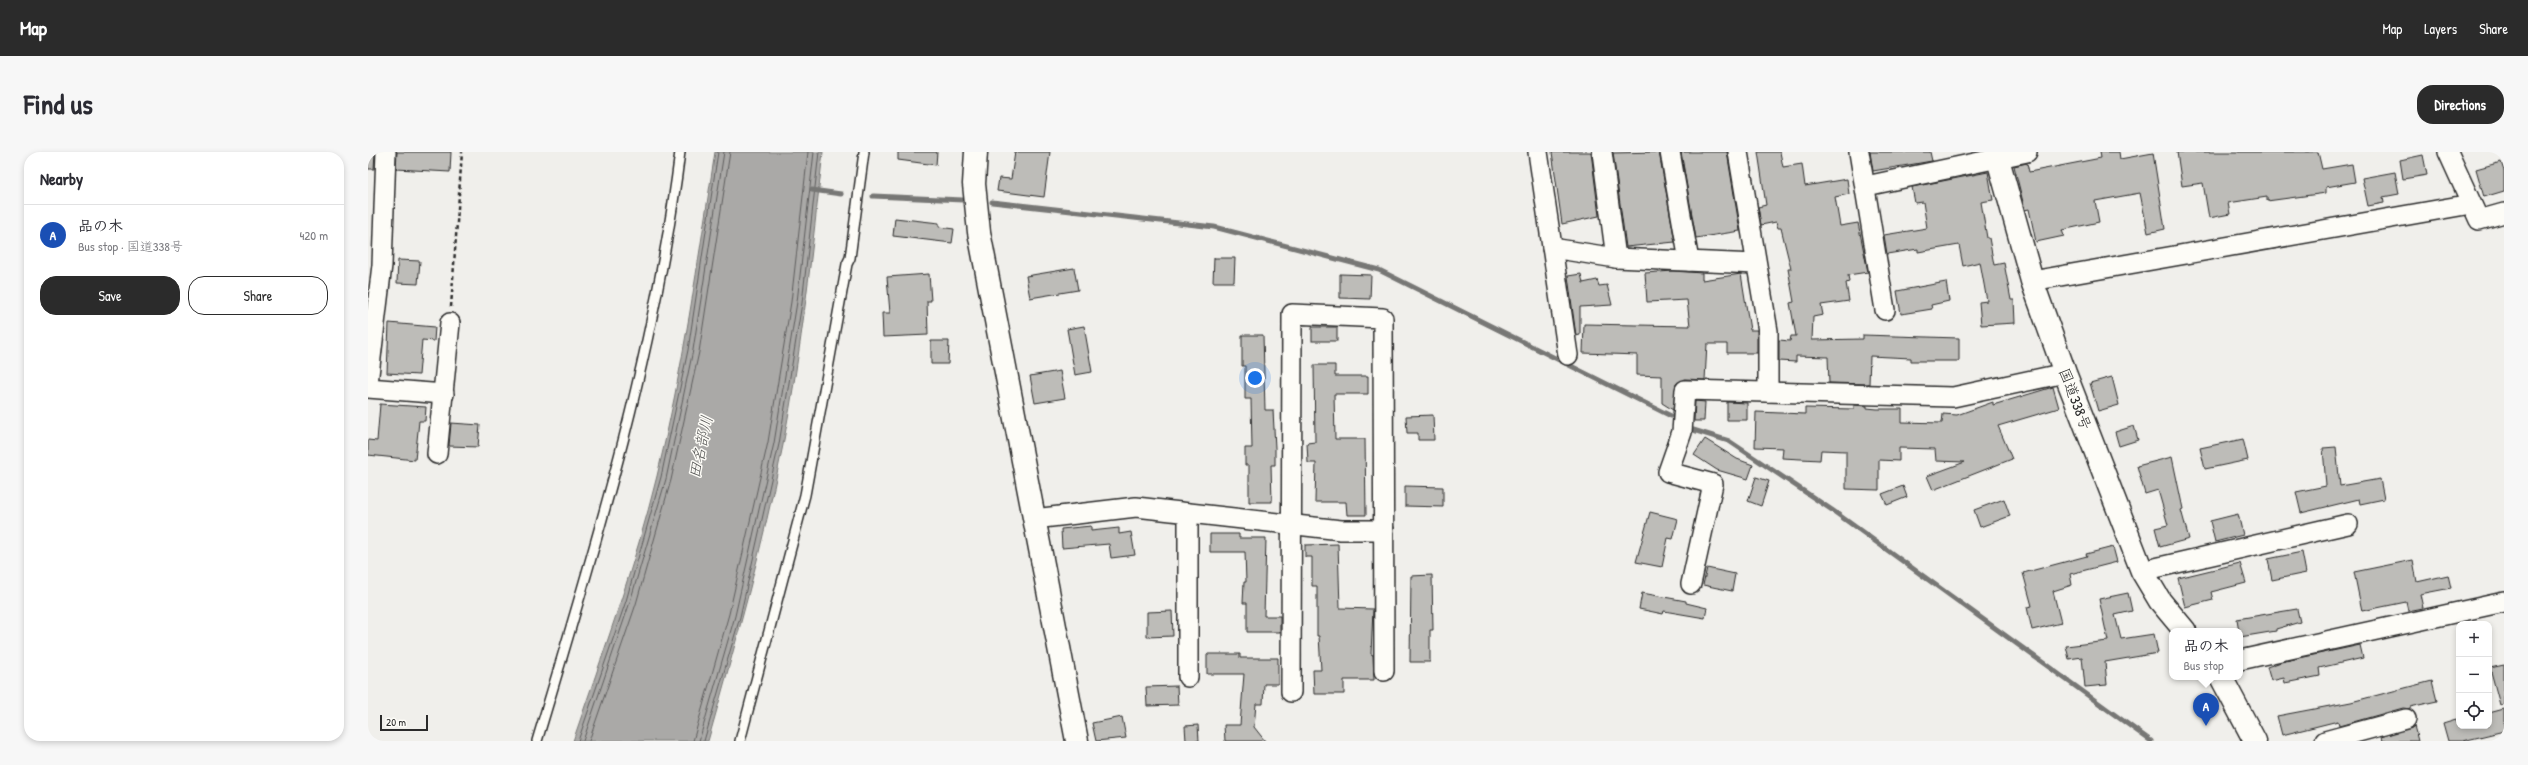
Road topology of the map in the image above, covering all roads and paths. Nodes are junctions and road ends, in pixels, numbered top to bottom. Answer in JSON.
{"nodes":[{"id":1,"x":386,"y":152,"type":"edge"},
{"id":2,"x":462,"y":152,"type":"edge"},
{"id":3,"x":680,"y":152,"type":"edge"},
{"id":4,"x":864,"y":152,"type":"edge"},
{"id":5,"x":976,"y":152,"type":"edge"},
{"id":6,"x":1538,"y":152,"type":"edge"},
{"id":7,"x":1602,"y":152,"type":"edge"},
{"id":8,"x":1670,"y":152,"type":"edge"},
{"id":9,"x":1738,"y":152,"type":"edge"},
{"id":10,"x":1859,"y":152,"type":"edge"},
{"id":11,"x":2027,"y":152,"type":"edge"},
{"id":12,"x":2448,"y":152,"type":"edge"},
{"id":13,"x":1997,"y":154,"type":"edge"},
{"id":14,"x":1866,"y":186,"type":"junction"},
{"id":15,"x":2471,"y":204,"type":"junction"},
{"id":16,"x":2504,"y":213,"type":"edge"},
{"id":17,"x":1552,"y":248,"type":"junction"},
{"id":18,"x":1616,"y":258,"type":"junction"},
{"id":19,"x":1689,"y":261,"type":"junction"},
{"id":20,"x":1756,"y":264,"type":"junction"},
{"id":21,"x":375,"y":265,"type":"edge"},
{"id":22,"x":2032,"y":281,"type":"junction"},
{"id":23,"x":1885,"y":310,"type":"dead end"},
{"id":24,"x":450,"y":324,"type":"joint"},
{"id":25,"x":1568,"y":355,"type":"dead end"},
{"id":26,"x":2065,"y":373,"type":"junction"},
{"id":27,"x":368,"y":383,"type":"edge"},
{"id":28,"x":368,"y":388,"type":"edge"},
{"id":29,"x":1768,"y":392,"type":"junction"},
{"id":30,"x":444,"y":394,"type":"junction"},
{"id":31,"x":437,"y":454,"type":"dead end"},
{"id":32,"x":1188,"y":513,"type":"junction"},
{"id":33,"x":1034,"y":519,"type":"junction"},
{"id":34,"x":1290,"y":523,"type":"junction"},
{"id":35,"x":2348,"y":524,"type":"dead end"},
{"id":36,"x":1384,"y":530,"type":"junction"},
{"id":37,"x":2142,"y":571,"type":"junction"},
{"id":38,"x":1691,"y":584,"type":"dead end"},
{"id":39,"x":2504,"y":602,"type":"edge"},
{"id":40,"x":2182,"y":628,"type":"edge"},
{"id":41,"x":2243,"y":659,"type":"edge"},
{"id":42,"x":1384,"y":672,"type":"dead end"},
{"id":43,"x":1188,"y":677,"type":"dead end"},
{"id":44,"x":2223,"y":680,"type":"edge"},
{"id":45,"x":1291,"y":692,"type":"dead end"},
{"id":46,"x":2406,"y":719,"type":"dead end"},
{"id":47,"x":537,"y":741,"type":"edge"},
{"id":48,"x":740,"y":741,"type":"edge"},
{"id":49,"x":1077,"y":741,"type":"edge"},
{"id":50,"x":2255,"y":741,"type":"edge"},
{"id":51,"x":2325,"y":741,"type":"edge"}],
"edges":[{"from":1,"to":21,"type":"street"},
{"from":2,"to":24,"type":"path"},
{"from":3,"to":47,"type":"lane"},
{"from":4,"to":48,"type":"lane"},
{"from":5,"to":33,"type":"main road"},
{"from":6,"to":17,"type":"street"},
{"from":7,"to":18,"type":"street"},
{"from":8,"to":19,"type":"street"},
{"from":9,"to":20,"type":"street"},
{"from":10,"to":14,"type":"street"},
{"from":11,"to":13,"type":"street"},
{"from":12,"to":15,"type":"street"},
{"from":13,"to":14,"type":"street"},
{"from":13,"to":22,"type":"main road","name":"国道338号"},
{"from":14,"to":23,"type":"street"},
{"from":15,"to":16,"type":"street"},
{"from":15,"to":22,"type":"street"},
{"from":17,"to":18,"type":"street"},
{"from":17,"to":25,"type":"street"},
{"from":18,"to":19,"type":"street"},
{"from":19,"to":20,"type":"street"},
{"from":20,"to":29,"type":"street"},
{"from":21,"to":27,"type":"street"},
{"from":22,"to":26,"type":"main road","name":"国道338号"},
{"from":24,"to":30,"type":"street"},
{"from":26,"to":29,"type":"street"},
{"from":26,"to":37,"type":"main road","name":"国道338号"},
{"from":28,"to":30,"type":"street"},
{"from":29,"to":38,"type":"street"},
{"from":30,"to":31,"type":"street"},
{"from":32,"to":33,"type":"street"},
{"from":32,"to":34,"type":"street"},
{"from":32,"to":43,"type":"street"},
{"from":33,"to":49,"type":"main road"},
{"from":34,"to":36,"type":"street"},
{"from":34,"to":36,"type":"street"},
{"from":34,"to":45,"type":"street"},
{"from":35,"to":37,"type":"street"},
{"from":36,"to":42,"type":"street"},
{"from":37,"to":40,"type":"main road","name":"国道338号"},
{"from":39,"to":41,"type":"street"},
{"from":44,"to":50,"type":"main road"},
{"from":46,"to":51,"type":"street"}]}
